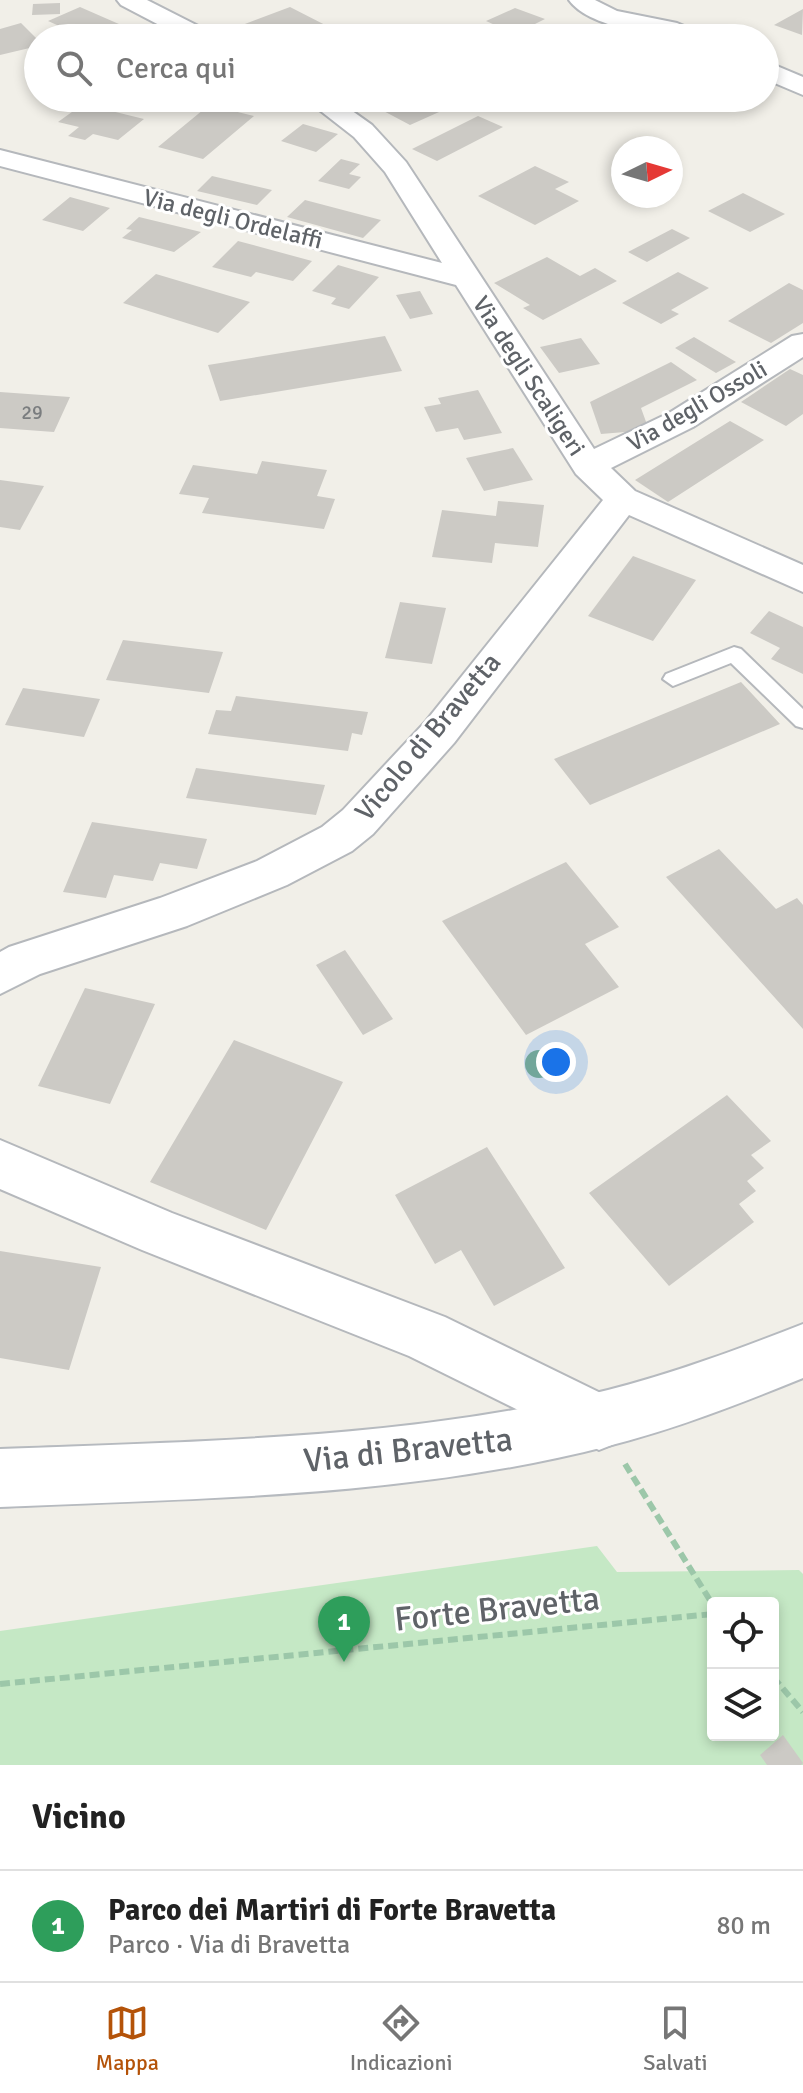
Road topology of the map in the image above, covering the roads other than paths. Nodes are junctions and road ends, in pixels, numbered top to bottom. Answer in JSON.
{"nodes":[{"id":1,"x":129,"y":0,"type":"edge"},
{"id":2,"x":581,"y":0,"type":"edge"},
{"id":3,"x":176,"y":24,"type":"edge"},
{"id":4,"x":649,"y":24,"type":"edge"},
{"id":5,"x":779,"y":76,"type":"edge"},
{"id":6,"x":803,"y":87,"type":"edge"},
{"id":7,"x":339,"y":112,"type":"edge"},
{"id":8,"x":0,"y":158,"type":"edge"},
{"id":9,"x":465,"y":278,"type":"junction"},
{"id":10,"x":803,"y":343,"type":"edge"},
{"id":11,"x":588,"y":466,"type":"junction"},
{"id":12,"x":623,"y":499,"type":"junction"},
{"id":13,"x":803,"y":580,"type":"edge"},
{"id":14,"x":673,"y":679,"type":"dead end"},
{"id":15,"x":803,"y":721,"type":"edge"},
{"id":16,"x":0,"y":975,"type":"edge"},
{"id":17,"x":0,"y":1163,"type":"edge"},
{"id":18,"x":803,"y":1351,"type":"edge"},
{"id":19,"x":599,"y":1422,"type":"junction"},
{"id":20,"x":0,"y":1478,"type":"edge"}],
"edges":[{"from":1,"to":3,"type":"street"},
{"from":2,"to":4,"type":"street"},
{"from":5,"to":6,"type":"street"},
{"from":7,"to":9,"type":"street","name":"Via degli Scaligeri"},
{"from":8,"to":9,"type":"street","name":"Via degli Ordelaffi"},
{"from":9,"to":11,"type":"street","name":"Via degli Scaligeri"},
{"from":10,"to":11,"type":"street","name":"Via degli Ossoli"},
{"from":11,"to":12,"type":"street","name":"Via degli Scaligeri"},
{"from":12,"to":13,"type":"street","name":"Via degli Scaligeri"},
{"from":12,"to":16,"type":"street","name":"Vicolo di Bravetta"},
{"from":14,"to":15,"type":"lane"},
{"from":17,"to":19,"type":"street"},
{"from":18,"to":19,"type":"street","name":"Via di Bravetta"},
{"from":19,"to":20,"type":"street","name":"Via di Bravetta"}]}
